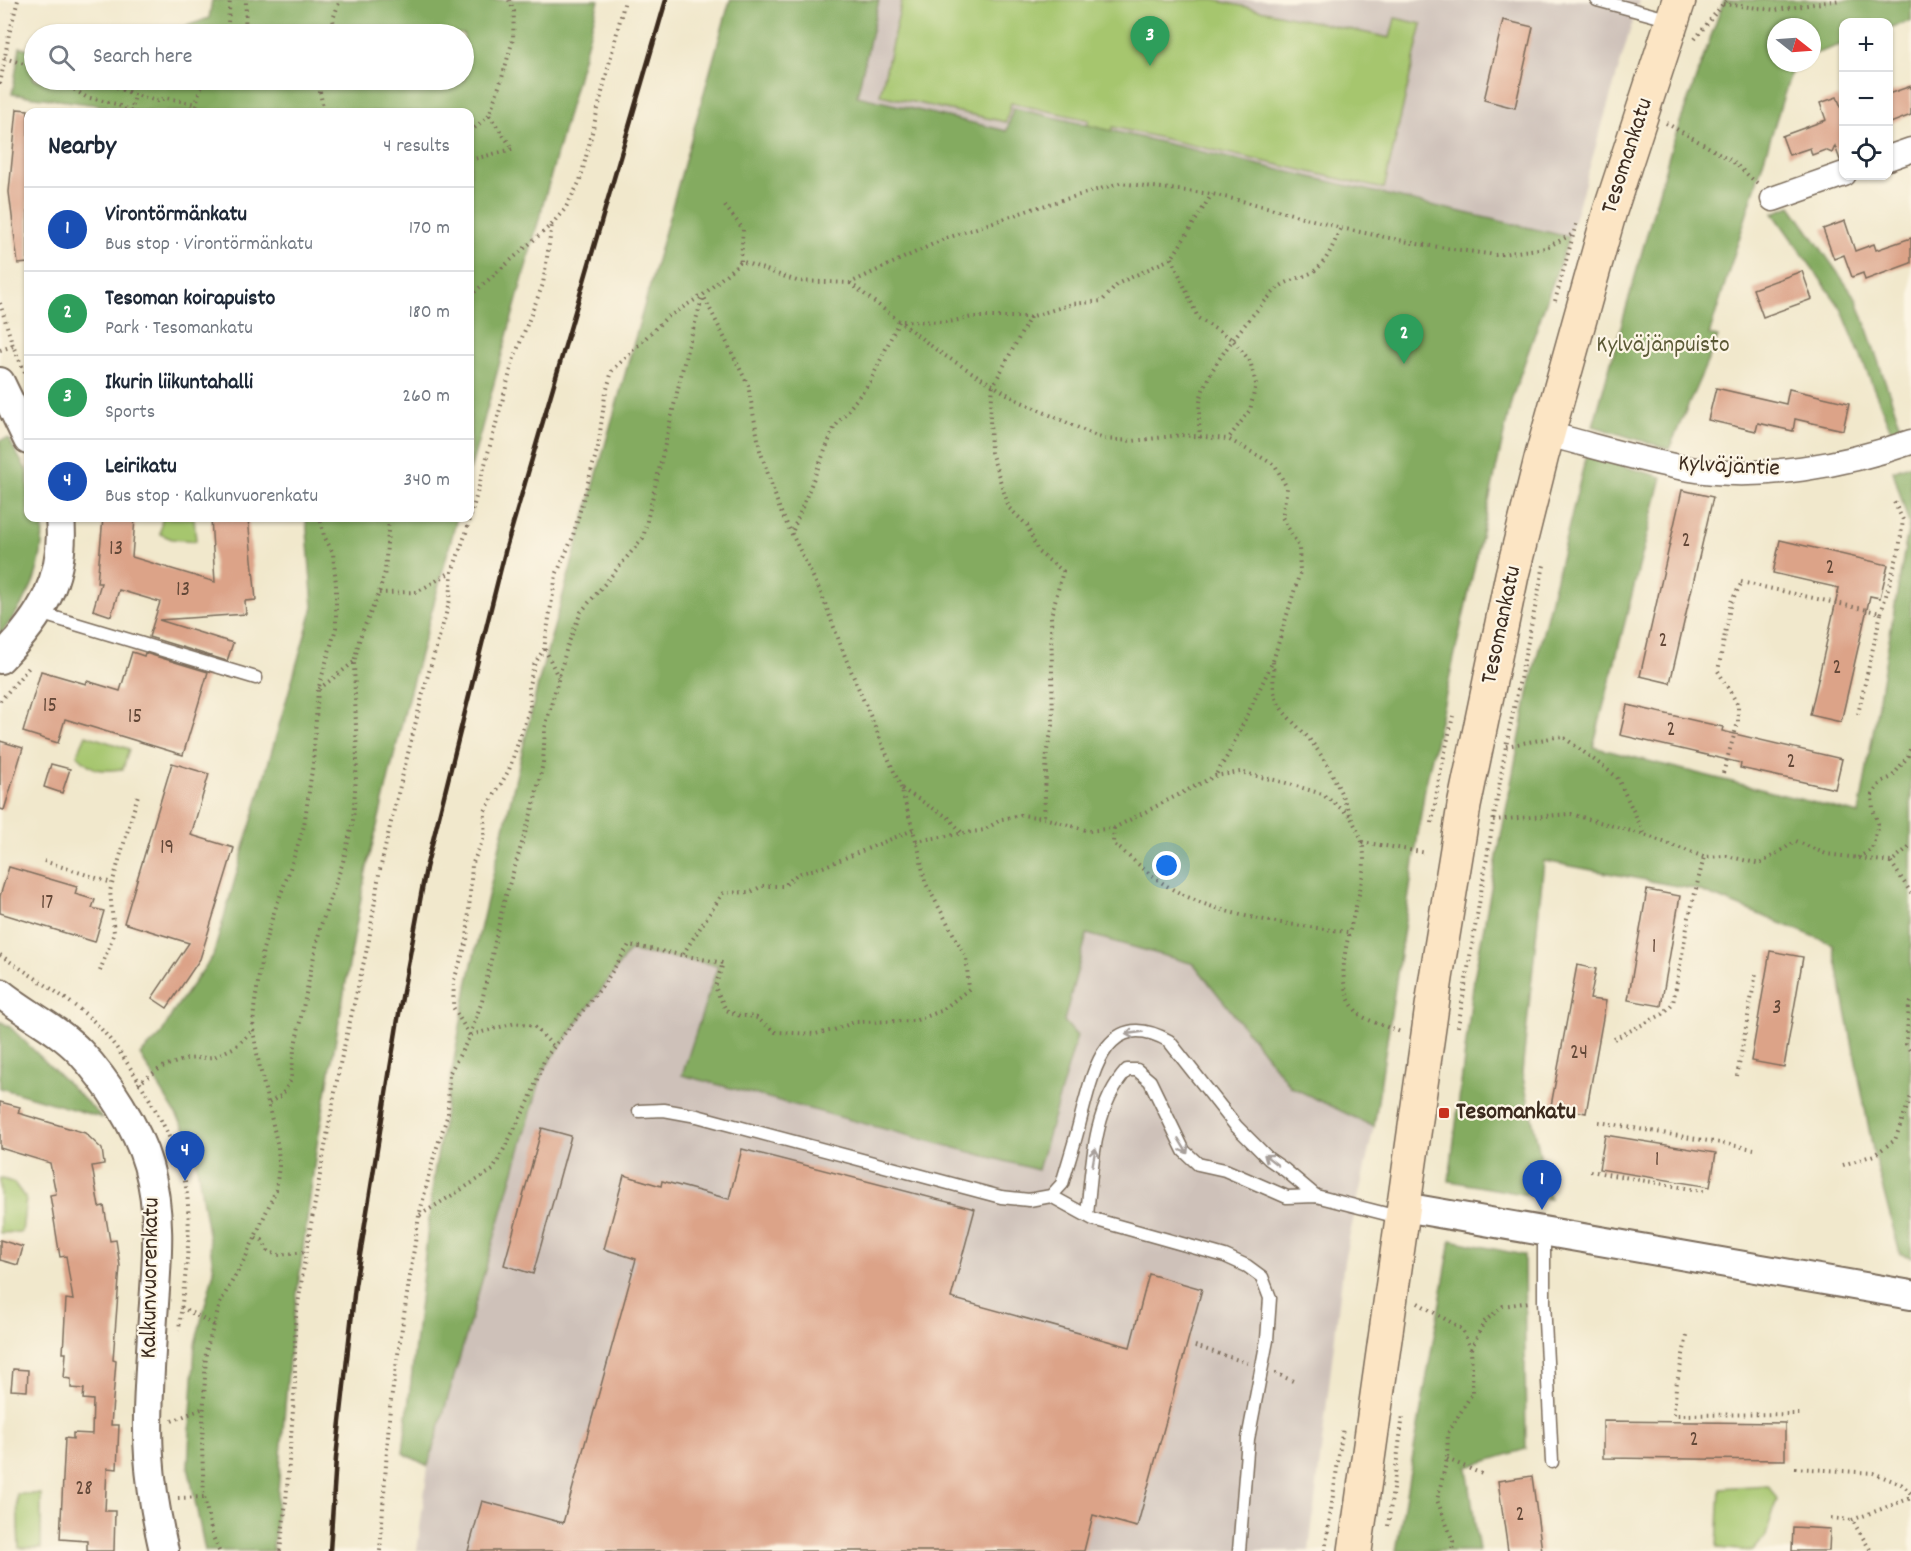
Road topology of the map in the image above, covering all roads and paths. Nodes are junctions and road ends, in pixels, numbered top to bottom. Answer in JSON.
{"nodes":[{"id":1,"x":18,"y":0,"type":"edge"},
{"id":2,"x":230,"y":0,"type":"edge"},
{"id":3,"x":246,"y":0,"type":"edge"},
{"id":4,"x":340,"y":0,"type":"edge"},
{"id":5,"x":509,"y":0,"type":"edge"},
{"id":6,"x":625,"y":0,"type":"edge"},
{"id":7,"x":1597,"y":0,"type":"edge"},
{"id":8,"x":1840,"y":0,"type":"edge"},
{"id":9,"x":1725,"y":2,"type":"edge"},
{"id":10,"x":1686,"y":20,"type":"edge"},
{"id":11,"x":228,"y":24,"type":"edge"},
{"id":12,"x":245,"y":24,"type":"edge"},
{"id":13,"x":334,"y":24,"type":"edge"},
{"id":14,"x":4,"y":58,"type":"junction"},
{"id":15,"x":24,"y":64,"type":"edge"},
{"id":16,"x":0,"y":84,"type":"edge"},
{"id":17,"x":75,"y":90,"type":"edge"},
{"id":18,"x":122,"y":90,"type":"edge"},
{"id":19,"x":199,"y":90,"type":"edge"},
{"id":20,"x":320,"y":90,"type":"edge"},
{"id":21,"x":135,"y":96,"type":"junction"},
{"id":22,"x":196,"y":104,"type":"junction"},
{"id":23,"x":125,"y":108,"type":"edge"},
{"id":24,"x":132,"y":108,"type":"edge"},
{"id":25,"x":192,"y":108,"type":"edge"},
{"id":26,"x":197,"y":108,"type":"edge"},
{"id":27,"x":323,"y":108,"type":"edge"},
{"id":28,"x":1669,"y":112,"type":"dead end"},
{"id":29,"x":489,"y":115,"type":"junction"},
{"id":30,"x":1665,"y":122,"type":"junction"},
{"id":31,"x":474,"y":128,"type":"edge"},
{"id":32,"x":1662,"y":133,"type":"dead end"},
{"id":33,"x":1911,"y":150,"type":"edge"},
{"id":34,"x":1893,"y":156,"type":"edge"},
{"id":35,"x":474,"y":159,"type":"edge"},
{"id":36,"x":1839,"y":176,"type":"edge"},
{"id":37,"x":1212,"y":194,"type":"junction"},
{"id":38,"x":1773,"y":199,"type":"joint"},
{"id":39,"x":725,"y":206,"type":"dead end"},
{"id":40,"x":552,"y":224,"type":"junction"},
{"id":41,"x":1341,"y":228,"type":"junction"},
{"id":42,"x":1573,"y":234,"type":"dead end"},
{"id":43,"x":1172,"y":258,"type":"junction"},
{"id":44,"x":741,"y":261,"type":"junction"},
{"id":45,"x":849,"y":283,"type":"junction"},
{"id":46,"x":474,"y":292,"type":"edge"},
{"id":47,"x":703,"y":295,"type":"junction"},
{"id":48,"x":0,"y":303,"type":"edge"},
{"id":49,"x":1030,"y":317,"type":"junction"},
{"id":50,"x":899,"y":321,"type":"junction"},
{"id":51,"x":1233,"y":340,"type":"junction"},
{"id":52,"x":14,"y":346,"type":"junction"},
{"id":53,"x":0,"y":350,"type":"edge"},
{"id":54,"x":24,"y":370,"type":"edge"},
{"id":55,"x":0,"y":382,"type":"edge"},
{"id":56,"x":993,"y":386,"type":"junction"},
{"id":57,"x":24,"y":432,"type":"edge"},
{"id":58,"x":1547,"y":434,"type":"junction"},
{"id":59,"x":1200,"y":438,"type":"junction"},
{"id":60,"x":1228,"y":439,"type":"junction"},
{"id":61,"x":1911,"y":442,"type":"edge"},
{"id":62,"x":1894,"y":502,"type":"dead end"},
{"id":63,"x":474,"y":505,"type":"edge"},
{"id":64,"x":60,"y":522,"type":"edge"},
{"id":65,"x":321,"y":522,"type":"edge"},
{"id":66,"x":389,"y":522,"type":"edge"},
{"id":67,"x":469,"y":522,"type":"edge"},
{"id":68,"x":792,"y":531,"type":"junction"},
{"id":69,"x":1545,"y":563,"type":"dead end"},
{"id":70,"x":452,"y":572,"type":"junction"},
{"id":71,"x":379,"y":593,"type":"junction"},
{"id":72,"x":39,"y":612,"type":"junction"},
{"id":73,"x":1881,"y":614,"type":"junction"},
{"id":74,"x":544,"y":649,"type":"junction"},
{"id":75,"x":0,"y":659,"type":"edge"},
{"id":76,"x":1273,"y":661,"type":"junction"},
{"id":77,"x":354,"y":662,"type":"junction"},
{"id":78,"x":558,"y":677,"type":"junction"},
{"id":79,"x":256,"y":678,"type":"dead end"},
{"id":80,"x":318,"y":690,"type":"junction"},
{"id":81,"x":1858,"y":714,"type":"dead end"},
{"id":82,"x":1506,"y":746,"type":"junction"},
{"id":83,"x":1911,"y":746,"type":"edge"},
{"id":84,"x":1724,"y":772,"type":"dead end"},
{"id":85,"x":1215,"y":776,"type":"junction"},
{"id":86,"x":901,"y":788,"type":"junction"},
{"id":87,"x":138,"y":795,"type":"dead end"},
{"id":88,"x":1351,"y":816,"type":"junction"},
{"id":89,"x":1044,"y":818,"type":"junction"},
{"id":90,"x":1493,"y":820,"type":"junction"},
{"id":91,"x":1114,"y":828,"type":"junction"},
{"id":92,"x":913,"y":830,"type":"junction"},
{"id":93,"x":964,"y":834,"type":"junction"},
{"id":94,"x":1645,"y":835,"type":"junction"},
{"id":95,"x":916,"y":841,"type":"junction"},
{"id":96,"x":1362,"y":842,"type":"junction"},
{"id":97,"x":1911,"y":845,"type":"edge"},
{"id":98,"x":1427,"y":853,"type":"dead end"},
{"id":99,"x":1704,"y":857,"type":"junction"},
{"id":100,"x":1857,"y":858,"type":"junction"},
{"id":101,"x":44,"y":861,"type":"dead end"},
{"id":102,"x":1891,"y":862,"type":"junction"},
{"id":103,"x":112,"y":883,"type":"junction"},
{"id":104,"x":1911,"y":893,"type":"edge"},
{"id":105,"x":1348,"y":932,"type":"junction"},
{"id":106,"x":683,"y":954,"type":"junction"},
{"id":107,"x":100,"y":971,"type":"dead end"},
{"id":108,"x":1756,"y":973,"type":"dead end"},
{"id":109,"x":0,"y":993,"type":"edge"},
{"id":110,"x":1911,"y":1002,"type":"edge"},
{"id":111,"x":253,"y":1029,"type":"junction"},
{"id":112,"x":1401,"y":1032,"type":"dead end"},
{"id":113,"x":1457,"y":1032,"type":"dead end"},
{"id":114,"x":470,"y":1036,"type":"junction"},
{"id":115,"x":1614,"y":1039,"type":"dead end"},
{"id":116,"x":553,"y":1046,"type":"junction"},
{"id":117,"x":1911,"y":1052,"type":"edge"},
{"id":118,"x":1737,"y":1076,"type":"dead end"},
{"id":119,"x":139,"y":1084,"type":"dead end"},
{"id":120,"x":1911,"y":1096,"type":"edge"},
{"id":121,"x":269,"y":1103,"type":"junction"},
{"id":122,"x":639,"y":1111,"type":"dead end"},
{"id":123,"x":1599,"y":1122,"type":"dead end"},
{"id":124,"x":1754,"y":1149,"type":"dead end"},
{"id":125,"x":1843,"y":1165,"type":"dead end"},
{"id":126,"x":1590,"y":1171,"type":"dead end"},
{"id":127,"x":1708,"y":1192,"type":"dead end"},
{"id":128,"x":1051,"y":1196,"type":"junction"},
{"id":129,"x":1316,"y":1196,"type":"junction"},
{"id":130,"x":1403,"y":1213,"type":"junction"},
{"id":131,"x":1087,"y":1215,"type":"junction"},
{"id":132,"x":419,"y":1216,"type":"junction"},
{"id":133,"x":1545,"y":1231,"type":"junction"},
{"id":134,"x":255,"y":1238,"type":"junction"},
{"id":135,"x":306,"y":1252,"type":"junction"},
{"id":136,"x":1419,"y":1292,"type":"dead end"},
{"id":137,"x":1911,"y":1295,"type":"edge"},
{"id":138,"x":1544,"y":1301,"type":"junction"},
{"id":139,"x":1418,"y":1302,"type":"junction"},
{"id":140,"x":181,"y":1307,"type":"dead end"},
{"id":141,"x":1417,"y":1314,"type":"dead end"},
{"id":142,"x":214,"y":1325,"type":"junction"},
{"id":143,"x":1687,"y":1336,"type":"dead end"},
{"id":144,"x":1471,"y":1350,"type":"junction"},
{"id":145,"x":204,"y":1408,"type":"junction"},
{"id":146,"x":1404,"y":1409,"type":"dead end"},
{"id":147,"x":1801,"y":1414,"type":"dead end"},
{"id":148,"x":172,"y":1421,"type":"dead end"},
{"id":149,"x":1447,"y":1459,"type":"junction"},
{"id":150,"x":1552,"y":1462,"type":"dead end"},
{"id":151,"x":1795,"y":1468,"type":"dead end"},
{"id":152,"x":1482,"y":1474,"type":"dead end"},
{"id":153,"x":1911,"y":1493,"type":"edge"},
{"id":154,"x":204,"y":1497,"type":"junction"},
{"id":155,"x":171,"y":1498,"type":"dead end"},
{"id":156,"x":1911,"y":1498,"type":"edge"},
{"id":157,"x":1831,"y":1518,"type":"dead end"},
{"id":158,"x":1852,"y":1520,"type":"junction"},
{"id":159,"x":1387,"y":1528,"type":"dead end"},
{"id":160,"x":164,"y":1551,"type":"edge"},
{"id":161,"x":219,"y":1551,"type":"edge"},
{"id":162,"x":280,"y":1551,"type":"edge"},
{"id":163,"x":380,"y":1551,"type":"edge"},
{"id":164,"x":1239,"y":1551,"type":"edge"},
{"id":165,"x":1355,"y":1551,"type":"edge"},
{"id":166,"x":1452,"y":1551,"type":"edge"},
{"id":167,"x":1871,"y":1551,"type":"edge"}],
"edges":[{"from":1,"to":14,"type":"path"},
{"from":2,"to":11,"type":"path"},
{"from":3,"to":12,"type":"path"},
{"from":4,"to":13,"type":"path"},
{"from":5,"to":29,"type":"path"},
{"from":6,"to":40,"type":"path"},
{"from":7,"to":10,"type":"lane"},
{"from":8,"to":9,"type":"path"},
{"from":9,"to":10,"type":"path"},
{"from":10,"to":58,"type":"main road","name":"Tesomankatu"},
{"from":14,"to":15,"type":"path"},
{"from":14,"to":16,"type":"path"},
{"from":17,"to":23,"type":"path"},
{"from":18,"to":21,"type":"path"},
{"from":19,"to":22,"type":"path"},
{"from":20,"to":27,"type":"path"},
{"from":21,"to":22,"type":"path"},
{"from":21,"to":24,"type":"path"},
{"from":22,"to":25,"type":"path"},
{"from":22,"to":26,"type":"path"},
{"from":28,"to":30,"type":"path"},
{"from":29,"to":31,"type":"path"},
{"from":29,"to":35,"type":"path"},
{"from":30,"to":32,"type":"path"},
{"from":30,"to":38,"type":"path"},
{"from":33,"to":34,"type":"street"},
{"from":36,"to":38,"type":"street"},
{"from":37,"to":41,"type":"path"},
{"from":37,"to":43,"type":"path"},
{"from":37,"to":45,"type":"path"},
{"from":39,"to":44,"type":"path"},
{"from":40,"to":46,"type":"path"},
{"from":40,"to":63,"type":"path"},
{"from":41,"to":42,"type":"path"},
{"from":41,"to":51,"type":"path"},
{"from":43,"to":49,"type":"path"},
{"from":43,"to":51,"type":"path"},
{"from":44,"to":45,"type":"path"},
{"from":44,"to":47,"type":"path"},
{"from":45,"to":50,"type":"path"},
{"from":47,"to":68,"type":"path"},
{"from":47,"to":74,"type":"path"},
{"from":47,"to":78,"type":"path"},
{"from":48,"to":52,"type":"path"},
{"from":49,"to":50,"type":"path"},
{"from":49,"to":56,"type":"path"},
{"from":50,"to":56,"type":"path"},
{"from":50,"to":68,"type":"path"},
{"from":51,"to":59,"type":"path"},
{"from":51,"to":60,"type":"path"},
{"from":52,"to":53,"type":"path"},
{"from":52,"to":54,"type":"path"},
{"from":55,"to":57,"type":"street"},
{"from":56,"to":59,"type":"path"},
{"from":56,"to":89,"type":"path"},
{"from":58,"to":61,"type":"street","name":"Kylväjäntie"},
{"from":58,"to":130,"type":"main road","name":"Tesomankatu"},
{"from":59,"to":60,"type":"path"},
{"from":60,"to":76,"type":"path"},
{"from":62,"to":73,"type":"path"},
{"from":64,"to":72,"type":"street"},
{"from":65,"to":80,"type":"path"},
{"from":66,"to":71,"type":"path"},
{"from":67,"to":70,"type":"path"},
{"from":68,"to":86,"type":"path"},
{"from":69,"to":82,"type":"path"},
{"from":70,"to":71,"type":"path"},
{"from":70,"to":135,"type":"path"},
{"from":71,"to":77,"type":"path"},
{"from":72,"to":75,"type":"street"},
{"from":72,"to":79,"type":"lane"},
{"from":73,"to":81,"type":"path"},
{"from":73,"to":84,"type":"path"},
{"from":74,"to":78,"type":"path"},
{"from":74,"to":114,"type":"path"},
{"from":76,"to":85,"type":"path"},
{"from":76,"to":88,"type":"path"},
{"from":77,"to":80,"type":"path"},
{"from":77,"to":121,"type":"path"},
{"from":78,"to":114,"type":"path"},
{"from":80,"to":111,"type":"path"},
{"from":82,"to":90,"type":"path"},
{"from":82,"to":94,"type":"path"},
{"from":83,"to":100,"type":"path"},
{"from":85,"to":88,"type":"path"},
{"from":85,"to":91,"type":"path"},
{"from":86,"to":92,"type":"path"},
{"from":86,"to":93,"type":"path"},
{"from":87,"to":103,"type":"path"},
{"from":88,"to":96,"type":"path"},
{"from":89,"to":91,"type":"path"},
{"from":89,"to":93,"type":"path"},
{"from":90,"to":94,"type":"path"},
{"from":90,"to":113,"type":"path"},
{"from":91,"to":105,"type":"path"},
{"from":92,"to":95,"type":"path"},
{"from":92,"to":106,"type":"path"},
{"from":93,"to":95,"type":"path"},
{"from":94,"to":99,"type":"path"},
{"from":95,"to":106,"type":"path"},
{"from":96,"to":98,"type":"path"},
{"from":96,"to":105,"type":"path"},
{"from":97,"to":102,"type":"path"},
{"from":99,"to":100,"type":"path"},
{"from":99,"to":115,"type":"path"},
{"from":100,"to":102,"type":"path"},
{"from":101,"to":103,"type":"path"},
{"from":102,"to":104,"type":"path"},
{"from":103,"to":107,"type":"path"},
{"from":105,"to":112,"type":"path"},
{"from":106,"to":116,"type":"path"},
{"from":108,"to":118,"type":"path"},
{"from":109,"to":160,"type":"street","name":"Kalkunvuorenkatu"},
{"from":110,"to":117,"type":"path"},
{"from":111,"to":119,"type":"path"},
{"from":111,"to":121,"type":"path"},
{"from":114,"to":116,"type":"path"},
{"from":114,"to":132,"type":"path"},
{"from":116,"to":132,"type":"path"},
{"from":120,"to":125,"type":"path"},
{"from":121,"to":134,"type":"path"},
{"from":122,"to":128,"type":"lane"},
{"from":123,"to":124,"type":"path"},
{"from":126,"to":127,"type":"path"},
{"from":129,"to":128,"type":"lane","one_way":true},
{"from":128,"to":131,"type":"lane"},
{"from":129,"to":130,"type":"lane"},
{"from":131,"to":129,"type":"lane","one_way":true},
{"from":130,"to":133,"type":"street"},
{"from":130,"to":165,"type":"main road","name":"Tesomankatu"},
{"from":131,"to":164,"type":"lane"},
{"from":132,"to":163,"type":"path"},
{"from":133,"to":137,"type":"street"},
{"from":133,"to":138,"type":"lane"},
{"from":134,"to":135,"type":"path"},
{"from":134,"to":142,"type":"path"},
{"from":135,"to":162,"type":"path"},
{"from":136,"to":139,"type":"path"},
{"from":138,"to":144,"type":"path"},
{"from":138,"to":150,"type":"lane"},
{"from":139,"to":141,"type":"path"},
{"from":139,"to":144,"type":"path"},
{"from":140,"to":142,"type":"path"},
{"from":142,"to":145,"type":"path"},
{"from":143,"to":147,"type":"path"},
{"from":144,"to":149,"type":"path"},
{"from":145,"to":148,"type":"path"},
{"from":145,"to":154,"type":"path"},
{"from":146,"to":159,"type":"path"},
{"from":149,"to":152,"type":"path"},
{"from":149,"to":166,"type":"path"},
{"from":151,"to":153,"type":"path"},
{"from":154,"to":155,"type":"path"},
{"from":154,"to":161,"type":"path"},
{"from":156,"to":158,"type":"path"},
{"from":157,"to":158,"type":"path"},
{"from":158,"to":167,"type":"path"}]}
